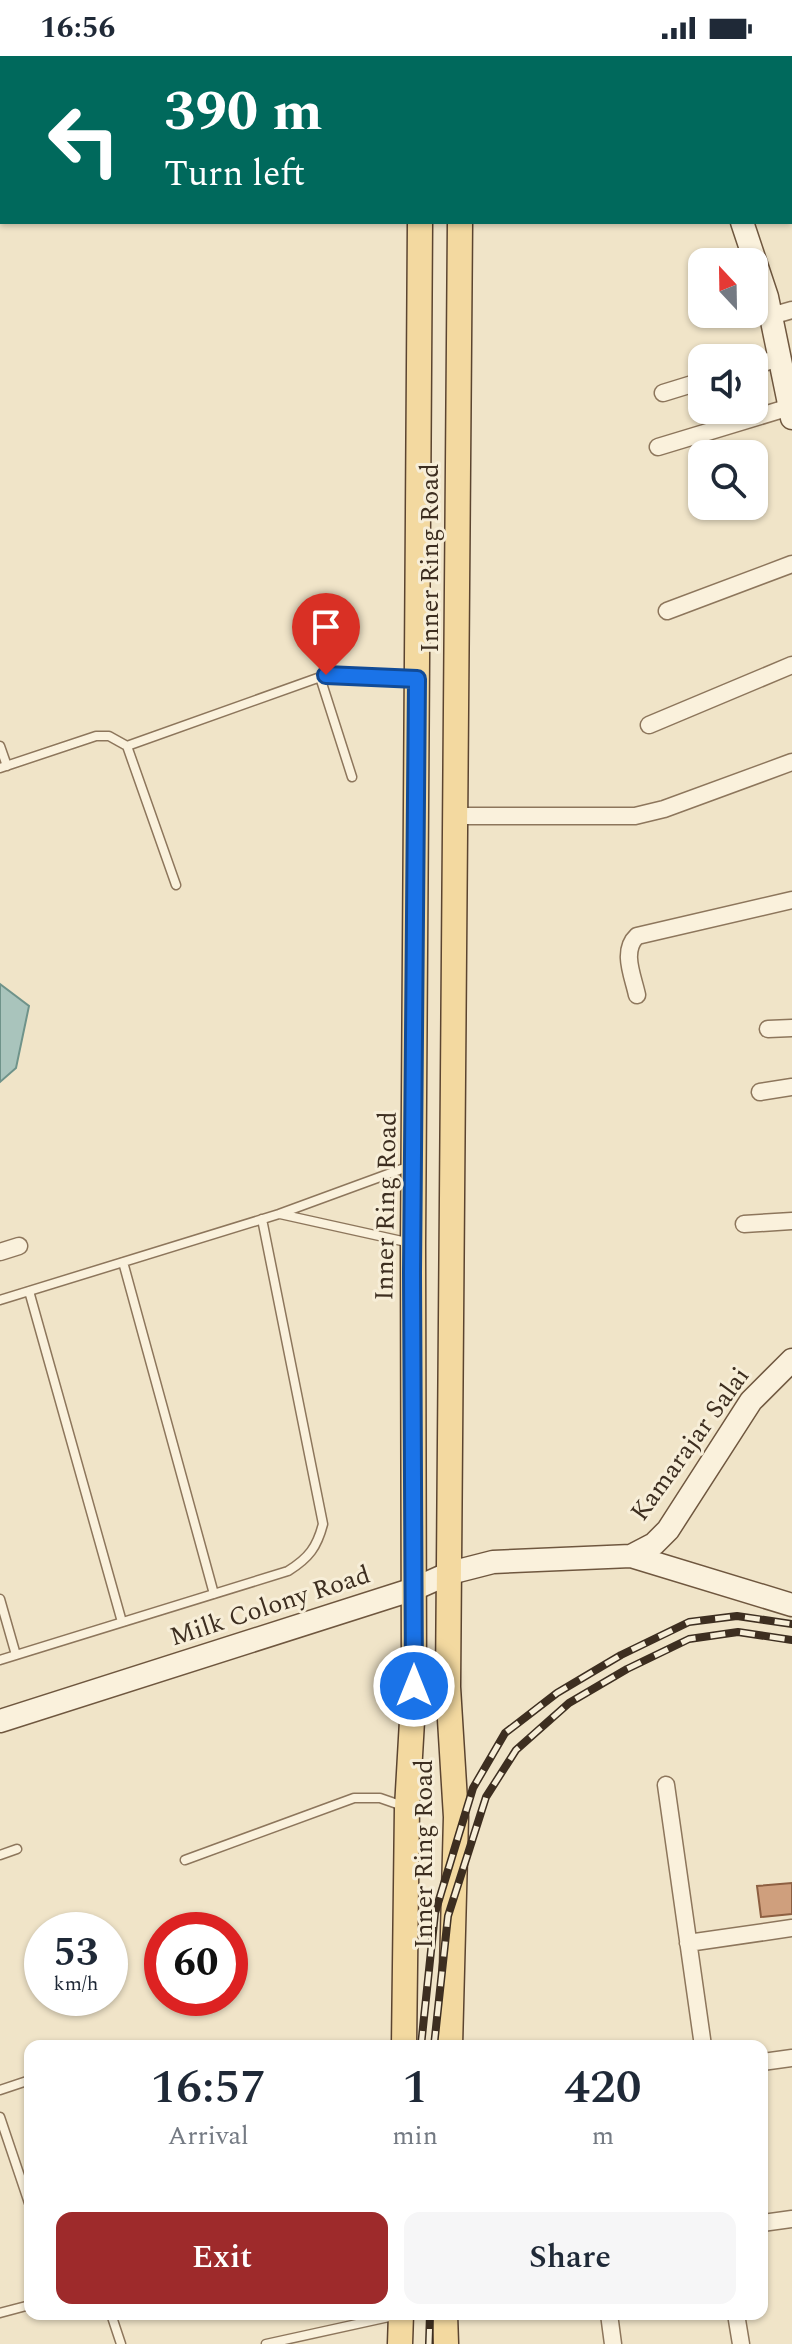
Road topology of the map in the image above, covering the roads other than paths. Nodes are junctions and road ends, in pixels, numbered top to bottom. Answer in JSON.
{"nodes":[{"id":1,"x":420,"y":224,"type":"edge"},
{"id":2,"x":460,"y":224,"type":"edge"},
{"id":3,"x":743,"y":224,"type":"edge"},
{"id":4,"x":781,"y":313,"type":"edge"},
{"id":5,"x":779,"y":358,"type":"junction"},
{"id":6,"x":768,"y":362,"type":"edge"},
{"id":7,"x":688,"y":385,"type":"edge"},
{"id":8,"x":663,"y":393,"type":"dead end"},
{"id":9,"x":791,"y":412,"type":"edge"},
{"id":10,"x":658,"y":447,"type":"dead end"},
{"id":11,"x":792,"y":564,"type":"edge"},
{"id":12,"x":667,"y":611,"type":"dead end"},
{"id":13,"x":792,"y":665,"type":"edge"},
{"id":14,"x":320,"y":677,"type":"junction"},
{"id":15,"x":417,"y":679,"type":"junction"},
{"id":16,"x":649,"y":725,"type":"dead end"},
{"id":17,"x":0,"y":746,"type":"edge"},
{"id":18,"x":127,"y":746,"type":"junction"},
{"id":19,"x":792,"y":762,"type":"edge"},
{"id":20,"x":4,"y":767,"type":"edge"},
{"id":21,"x":352,"y":777,"type":"dead end"},
{"id":22,"x":456,"y":816,"type":"junction"},
{"id":23,"x":176,"y":885,"type":"dead end"},
{"id":24,"x":792,"y":900,"type":"edge"},
{"id":25,"x":637,"y":995,"type":"dead end"},
{"id":26,"x":792,"y":1028,"type":"edge"},
{"id":27,"x":768,"y":1029,"type":"dead end"},
{"id":28,"x":792,"y":1087,"type":"edge"},
{"id":29,"x":760,"y":1092,"type":"dead end"},
{"id":30,"x":414,"y":1164,"type":"junction"},
{"id":31,"x":279,"y":1214,"type":"junction"},
{"id":32,"x":262,"y":1219,"type":"junction"},
{"id":33,"x":792,"y":1221,"type":"edge"},
{"id":34,"x":744,"y":1224,"type":"dead end"},
{"id":35,"x":413,"y":1244,"type":"junction"},
{"id":36,"x":19,"y":1246,"type":"dead end"},
{"id":37,"x":0,"y":1252,"type":"edge"},
{"id":38,"x":123,"y":1262,"type":"junction"},
{"id":39,"x":29,"y":1291,"type":"junction"},
{"id":40,"x":0,"y":1300,"type":"edge"},
{"id":41,"x":792,"y":1360,"type":"edge"},
{"id":42,"x":631,"y":1556,"type":"junction"},
{"id":43,"x":450,"y":1573,"type":"junction"},
{"id":44,"x":414,"y":1589,"type":"junction"},
{"id":45,"x":214,"y":1594,"type":"junction"},
{"id":46,"x":0,"y":1599,"type":"edge"},
{"id":47,"x":792,"y":1605,"type":"edge"},
{"id":48,"x":122,"y":1622,"type":"junction"},
{"id":49,"x":16,"y":1655,"type":"junction"},
{"id":50,"x":0,"y":1660,"type":"edge"},
{"id":51,"x":0,"y":1721,"type":"edge"},
{"id":52,"x":666,"y":1785,"type":"dead end"},
{"id":53,"x":407,"y":1808,"type":"junction"},
{"id":54,"x":17,"y":1849,"type":"dead end"},
{"id":55,"x":0,"y":1855,"type":"edge"},
{"id":56,"x":185,"y":1860,"type":"dead end"},
{"id":57,"x":792,"y":1928,"type":"edge"},
{"id":58,"x":688,"y":1943,"type":"junction"},
{"id":59,"x":404,"y":2040,"type":"edge"},
{"id":60,"x":450,"y":2040,"type":"edge"},
{"id":61,"x":702,"y":2040,"type":"edge"},
{"id":62,"x":792,"y":2058,"type":"edge"},
{"id":63,"x":768,"y":2061,"type":"edge"},
{"id":64,"x":24,"y":2082,"type":"edge"},
{"id":65,"x":0,"y":2090,"type":"edge"},
{"id":66,"x":0,"y":2117,"type":"edge"},
{"id":67,"x":24,"y":2188,"type":"edge"},
{"id":68,"x":792,"y":2219,"type":"edge"},
{"id":69,"x":768,"y":2222,"type":"edge"},
{"id":70,"x":24,"y":2307,"type":"edge"},
{"id":71,"x":0,"y":2313,"type":"edge"},
{"id":72,"x":113,"y":2320,"type":"edge"},
{"id":73,"x":374,"y":2320,"type":"edge"},
{"id":74,"x":401,"y":2320,"type":"edge"},
{"id":75,"x":445,"y":2320,"type":"edge"},
{"id":76,"x":610,"y":2320,"type":"edge"},
{"id":77,"x":737,"y":2320,"type":"edge"},
{"id":78,"x":121,"y":2344,"type":"edge"},
{"id":79,"x":266,"y":2344,"type":"edge"},
{"id":80,"x":400,"y":2344,"type":"edge"},
{"id":81,"x":446,"y":2344,"type":"edge"},
{"id":82,"x":613,"y":2344,"type":"edge"},
{"id":83,"x":741,"y":2344,"type":"edge"}],
"edges":[{"from":1,"to":15,"type":"main road","name":"Inner Ring Road"},
{"from":2,"to":22,"type":"main road","name":"Inner Ring Road"},
{"from":3,"to":4,"type":"main road"},
{"from":4,"to":5,"type":"main road"},
{"from":5,"to":6,"type":"street"},
{"from":5,"to":9,"type":"main road"},
{"from":7,"to":8,"type":"street"},
{"from":9,"to":10,"type":"street"},
{"from":11,"to":12,"type":"street"},
{"from":13,"to":16,"type":"street"},
{"from":14,"to":15,"type":"lane"},
{"from":14,"to":18,"type":"lane"},
{"from":14,"to":21,"type":"lane"},
{"from":15,"to":30,"type":"main road","name":"Inner Ring Road"},
{"from":17,"to":20,"type":"lane"},
{"from":18,"to":20,"type":"lane"},
{"from":18,"to":23,"type":"lane"},
{"from":19,"to":22,"type":"street"},
{"from":22,"to":43,"type":"main road","name":"Inner Ring Road"},
{"from":24,"to":25,"type":"street"},
{"from":26,"to":27,"type":"street"},
{"from":28,"to":29,"type":"street"},
{"from":30,"to":31,"type":"lane"},
{"from":30,"to":35,"type":"main road","name":"Inner Ring Road"},
{"from":31,"to":32,"type":"lane"},
{"from":31,"to":35,"type":"lane"},
{"from":32,"to":38,"type":"lane"},
{"from":32,"to":45,"type":"lane"},
{"from":33,"to":34,"type":"street"},
{"from":35,"to":44,"type":"main road","name":"Inner Ring Road"},
{"from":36,"to":37,"type":"street"},
{"from":38,"to":39,"type":"lane"},
{"from":38,"to":45,"type":"lane"},
{"from":39,"to":40,"type":"lane"},
{"from":39,"to":48,"type":"lane"},
{"from":41,"to":42,"type":"main road","name":"Kamarajar Salai"},
{"from":42,"to":43,"type":"main road","name":"Milk Colony Road"},
{"from":42,"to":47,"type":"main road","name":"Milk Colony Road"},
{"from":43,"to":44,"type":"main road","name":"Milk Colony Road"},
{"from":43,"to":60,"type":"main road","name":"Inner Ring Road"},
{"from":44,"to":51,"type":"main road","name":"Milk Colony Road"},
{"from":44,"to":53,"type":"main road","name":"Inner Ring Road"},
{"from":45,"to":48,"type":"lane"},
{"from":46,"to":49,"type":"lane"},
{"from":48,"to":49,"type":"lane"},
{"from":49,"to":50,"type":"lane"},
{"from":52,"to":58,"type":"street"},
{"from":53,"to":56,"type":"lane"},
{"from":53,"to":59,"type":"main road","name":"Inner Ring Road"},
{"from":54,"to":55,"type":"lane"},
{"from":57,"to":58,"type":"street"},
{"from":58,"to":61,"type":"street"},
{"from":62,"to":63,"type":"street"},
{"from":64,"to":65,"type":"lane"},
{"from":66,"to":67,"type":"lane"},
{"from":68,"to":69,"type":"street"},
{"from":70,"to":71,"type":"lane"},
{"from":72,"to":78,"type":"lane"},
{"from":73,"to":79,"type":"lane"},
{"from":74,"to":80,"type":"main road"},
{"from":75,"to":81,"type":"main road"},
{"from":76,"to":82,"type":"street"},
{"from":77,"to":83,"type":"street"}]}
